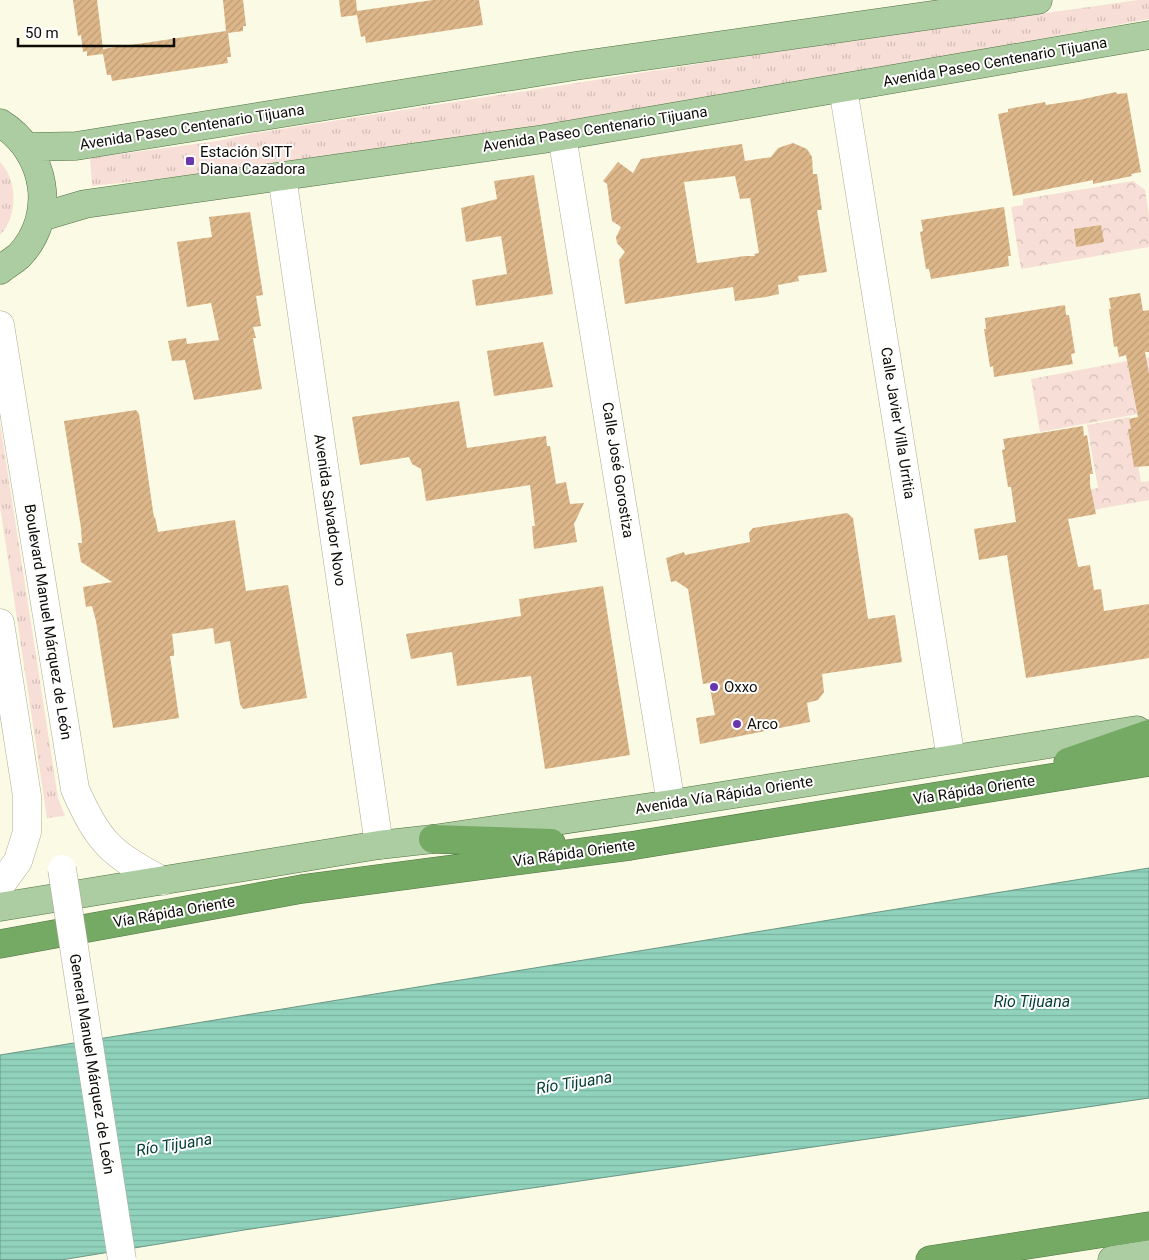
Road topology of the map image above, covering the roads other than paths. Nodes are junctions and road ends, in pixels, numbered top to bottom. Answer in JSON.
{"nodes":[{"id":1,"x":1038,"y":0,"type":"edge"},
{"id":2,"x":1149,"y":35,"type":"edge"},
{"id":3,"x":843,"y":88,"type":"junction"},
{"id":4,"x":0,"y":123,"type":"edge"},
{"id":5,"x":562,"y":136,"type":"junction"},
{"id":6,"x":28,"y":147,"type":"junction"},
{"id":7,"x":282,"y":176,"type":"junction"},
{"id":8,"x":41,"y":216,"type":"junction"},
{"id":9,"x":0,"y":270,"type":"edge"},
{"id":10,"x":0,"y":325,"type":"edge"},
{"id":11,"x":0,"y":623,"type":"edge"},
{"id":12,"x":1149,"y":729,"type":"edge"},
{"id":13,"x":1149,"y":734,"type":"edge"},
{"id":14,"x":951,"y":759,"type":"junction"},
{"id":15,"x":1149,"y":762,"type":"edge"},
{"id":16,"x":1001,"y":785,"type":"junction"},
{"id":17,"x":672,"y":804,"type":"junction"},
{"id":18,"x":433,"y":839,"type":"junction"},
{"id":19,"x":379,"y":845,"type":"junction"},
{"id":20,"x":630,"y":846,"type":"junction"},
{"id":21,"x":299,"y":860,"type":"joint"},
{"id":22,"x":62,"y":869,"type":"dead end"},
{"id":23,"x":428,"y":873,"type":"junction"},
{"id":24,"x":163,"y":881,"type":"junction"},
{"id":25,"x":0,"y":886,"type":"edge"},
{"id":26,"x":0,"y":907,"type":"edge"},
{"id":27,"x":0,"y":944,"type":"edge"},
{"id":28,"x":0,"y":957,"type":"edge"},
{"id":29,"x":1149,"y":1226,"type":"edge"},
{"id":30,"x":1149,"y":1244,"type":"edge"},
{"id":31,"x":1024,"y":1246,"type":"junction"},
{"id":32,"x":1149,"y":1254,"type":"edge"},
{"id":33,"x":122,"y":1260,"type":"edge"},
{"id":34,"x":930,"y":1260,"type":"edge"},
{"id":35,"x":1112,"y":1260,"type":"edge"}],
"edges":[{"from":1,"to":6,"type":"main road","name":"Avenida Paseo Centenario Tijuana"},
{"from":2,"to":3,"type":"main road","name":"Avenida Paseo Centenario Tijuana"},
{"from":3,"to":5,"type":"main road","name":"Avenida Paseo Centenario Tijuana"},
{"from":3,"to":14,"type":"street","name":"Calle Javier Villa Urritia"},
{"from":4,"to":6,"type":"main road"},
{"from":5,"to":7,"type":"main road","name":"Avenida Paseo Centenario Tijuana"},
{"from":5,"to":17,"type":"street","name":"Calle José Gorostiza"},
{"from":6,"to":8,"type":"main road"},
{"from":7,"to":8,"type":"main road","name":"Avenida Paseo Centenario Tijuana"},
{"from":7,"to":19,"type":"street","name":"Avenida Salvador Novo"},
{"from":8,"to":9,"type":"main road"},
{"from":10,"to":24,"type":"street","name":"Boulevard Manuel Márquez de León"},
{"from":11,"to":25,"type":"street"},
{"from":12,"to":14,"type":"main road","name":"Avenida Vía Rápida Oriente"},
{"from":13,"to":16,"type":"highway"},
{"from":14,"to":17,"type":"main road","name":"Avenida Vía Rápida Oriente"},
{"from":15,"to":16,"type":"highway","name":"Vía Rápida Oriente"},
{"from":16,"to":20,"type":"highway","name":"Vía Rápida Oriente"},
{"from":17,"to":18,"type":"main road","name":"Avenida Vía Rápida Oriente"},
{"from":18,"to":19,"type":"main road","name":"Avenida Vía Rápida Oriente"},
{"from":18,"to":20,"type":"highway"},
{"from":19,"to":21,"type":"main road","name":"Avenida Vía Rápida Oriente"},
{"from":20,"to":23,"type":"highway","name":"Vía Rápida Oriente"},
{"from":21,"to":24,"type":"main road","name":"Vía Rápida Oriente"},
{"from":22,"to":33,"type":"street","name":"General Manuel Márquez de León","bridge":true},
{"from":23,"to":27,"type":"highway","name":"Vía Rápida Oriente"},
{"from":23,"to":28,"type":"highway"},
{"from":24,"to":26,"type":"main road","name":"Vía Rápida Oriente"},
{"from":29,"to":31,"type":"highway"},
{"from":30,"to":31,"type":"highway"},
{"from":31,"to":34,"type":"highway"},
{"from":32,"to":35,"type":"main road"}]}
